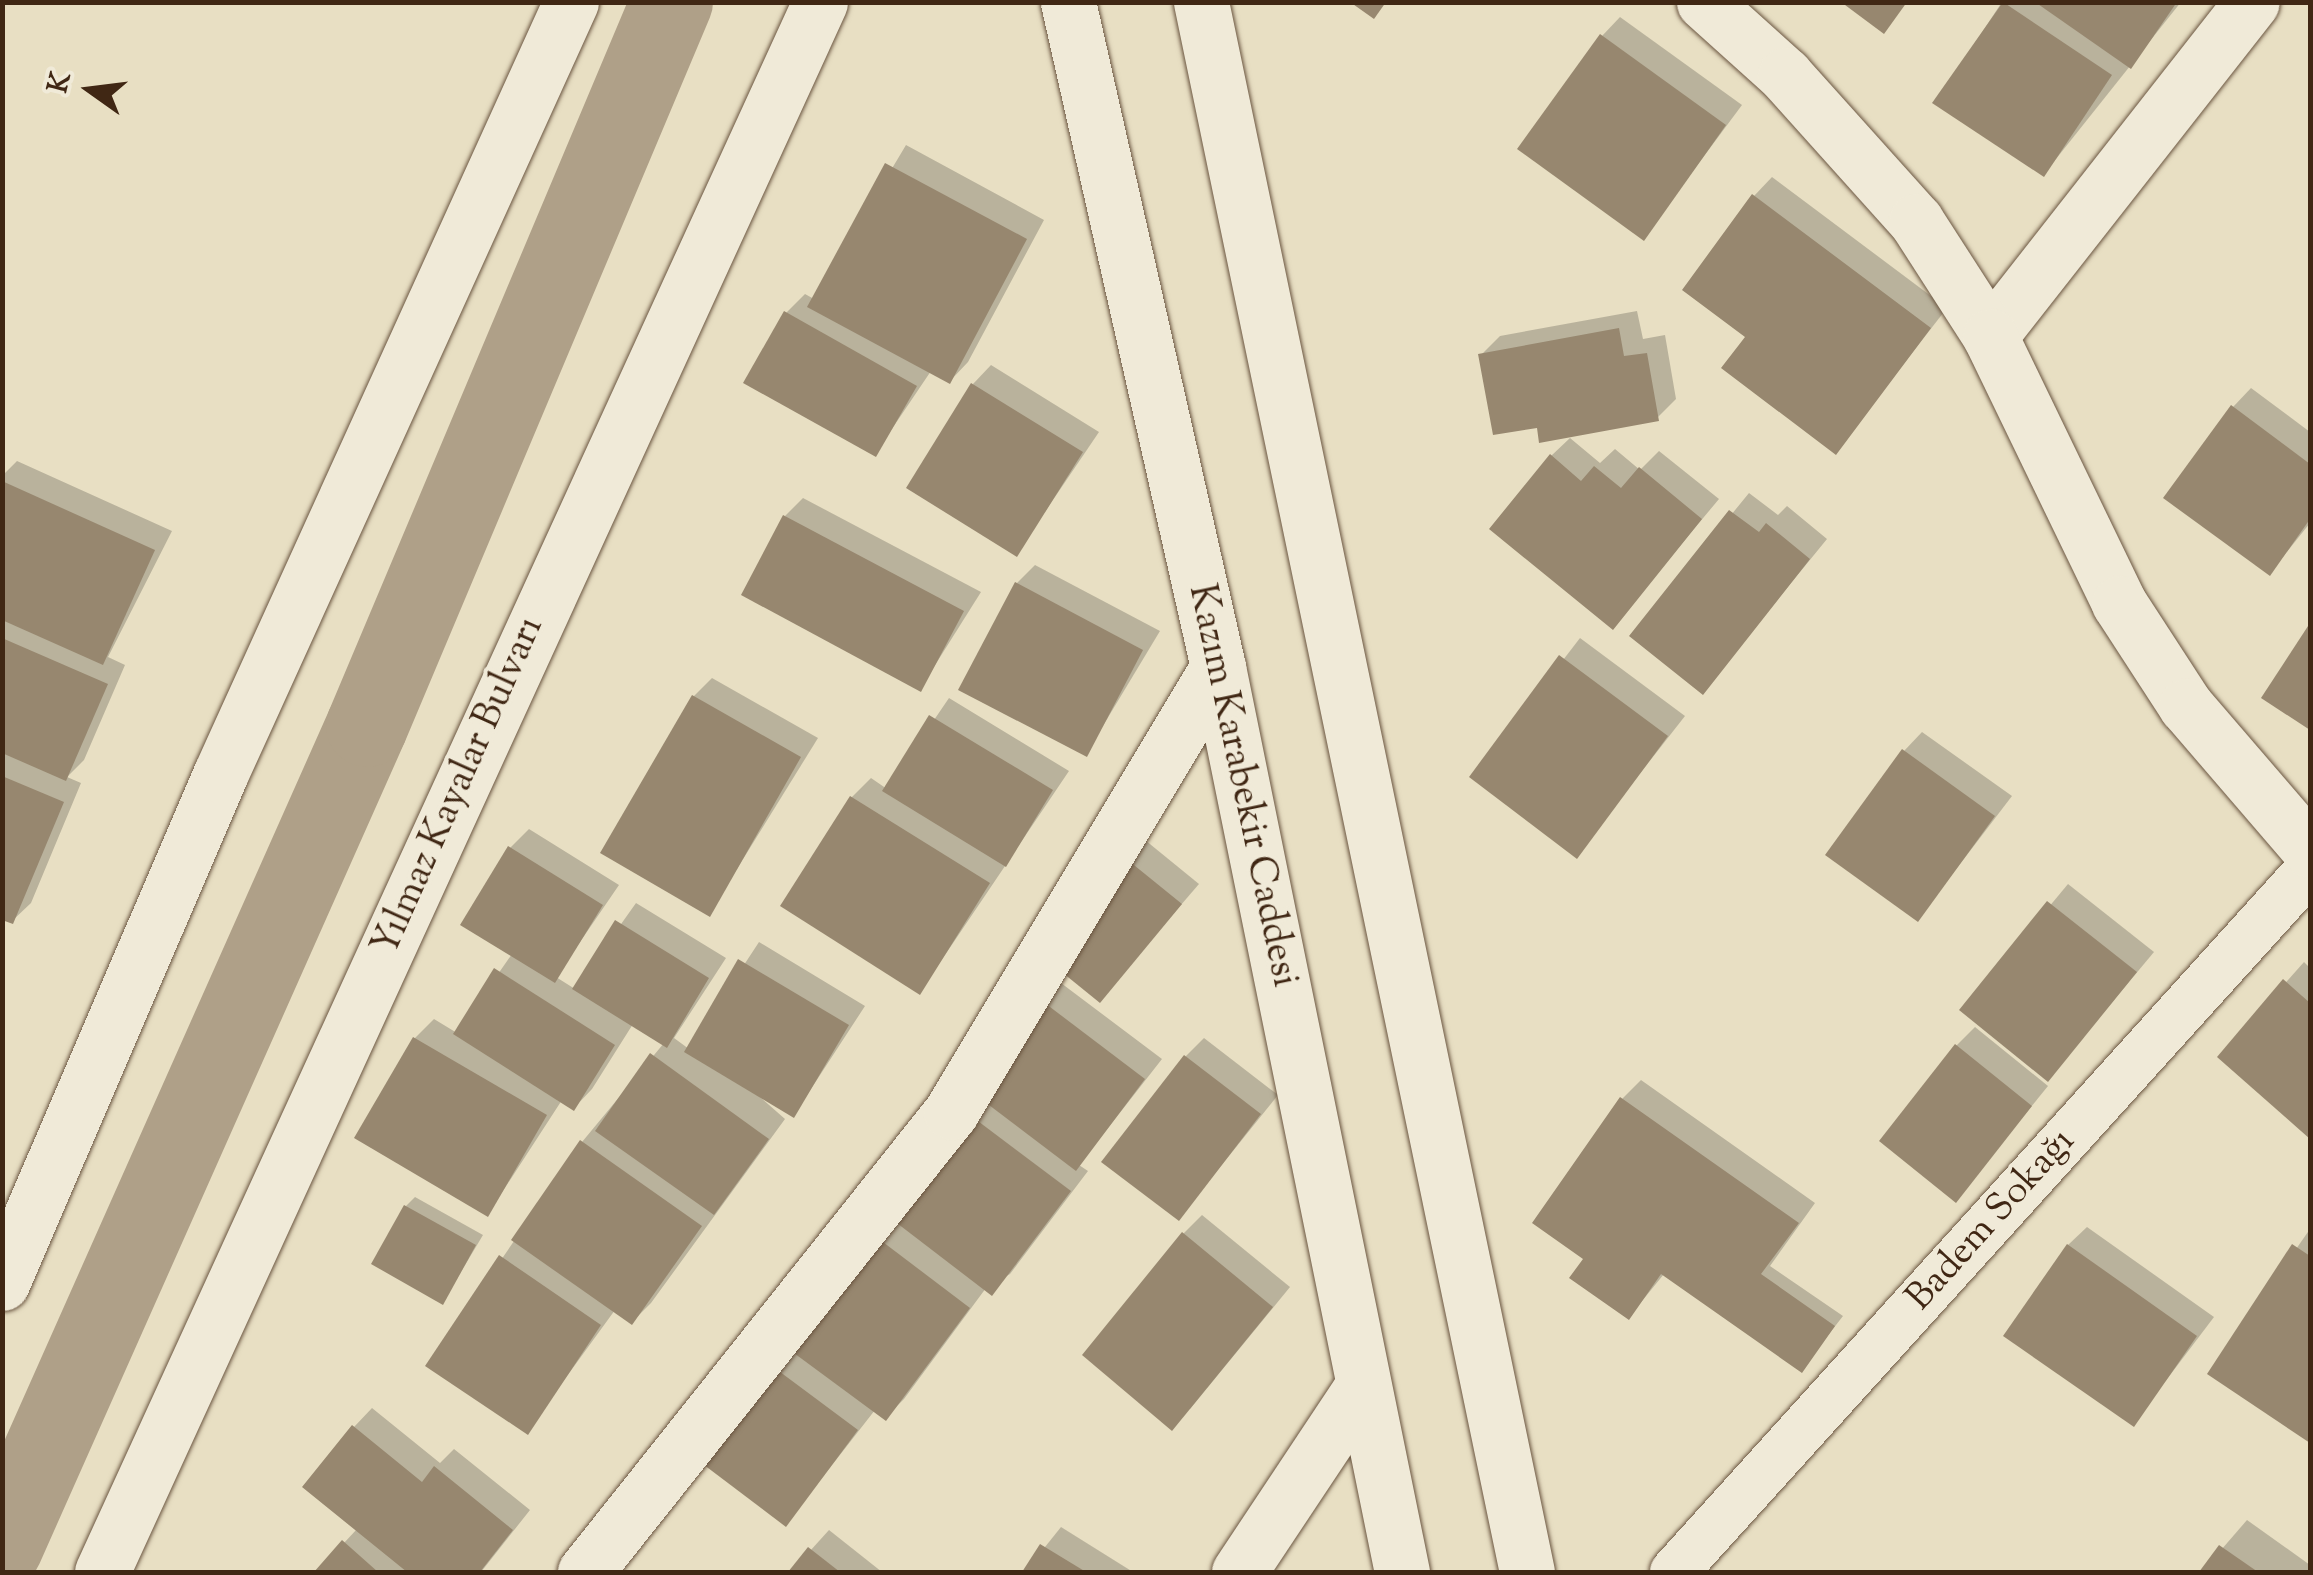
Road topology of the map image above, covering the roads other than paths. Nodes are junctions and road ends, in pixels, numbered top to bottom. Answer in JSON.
{"nodes":[{"id":1,"x":571,"y":2,"type":"edge"},
{"id":2,"x":820,"y":2,"type":"edge"},
{"id":3,"x":1068,"y":2,"type":"edge"},
{"id":4,"x":1201,"y":2,"type":"edge"},
{"id":5,"x":1704,"y":2,"type":"edge"},
{"id":6,"x":2252,"y":2,"type":"edge"},
{"id":7,"x":1990,"y":336,"type":"junction"},
{"id":8,"x":1218,"y":667,"type":"junction"},
{"id":9,"x":2310,"y":850,"type":"edge"},
{"id":10,"x":2310,"y":868,"type":"edge"},
{"id":11,"x":2,"y":1283,"type":"edge"},
{"id":12,"x":1362,"y":1387,"type":"junction"},
{"id":13,"x":102,"y":1572,"type":"edge"},
{"id":14,"x":585,"y":1572,"type":"edge"},
{"id":15,"x":1240,"y":1572,"type":"edge"},
{"id":16,"x":1402,"y":1572,"type":"edge"},
{"id":17,"x":1528,"y":1572,"type":"edge"},
{"id":18,"x":1674,"y":1572,"type":"edge"}],
"edges":[{"from":1,"to":11,"type":"street"},
{"from":2,"to":13,"type":"street","name":"Yılmaz Kayalar Bulvarı"},
{"from":3,"to":8,"type":"street","name":"Kazım Karabekir Caddesi"},
{"from":4,"to":17,"type":"street"},
{"from":5,"to":7,"type":"street"},
{"from":6,"to":7,"type":"street"},
{"from":7,"to":9,"type":"street"},
{"from":8,"to":12,"type":"street","name":"Kazım Karabekir Caddesi"},
{"from":8,"to":14,"type":"street"},
{"from":10,"to":18,"type":"lane","name":"Badem Sokağı"},
{"from":12,"to":15,"type":"street"},
{"from":12,"to":16,"type":"street","name":"Kazım Karabekir Caddesi"}]}
